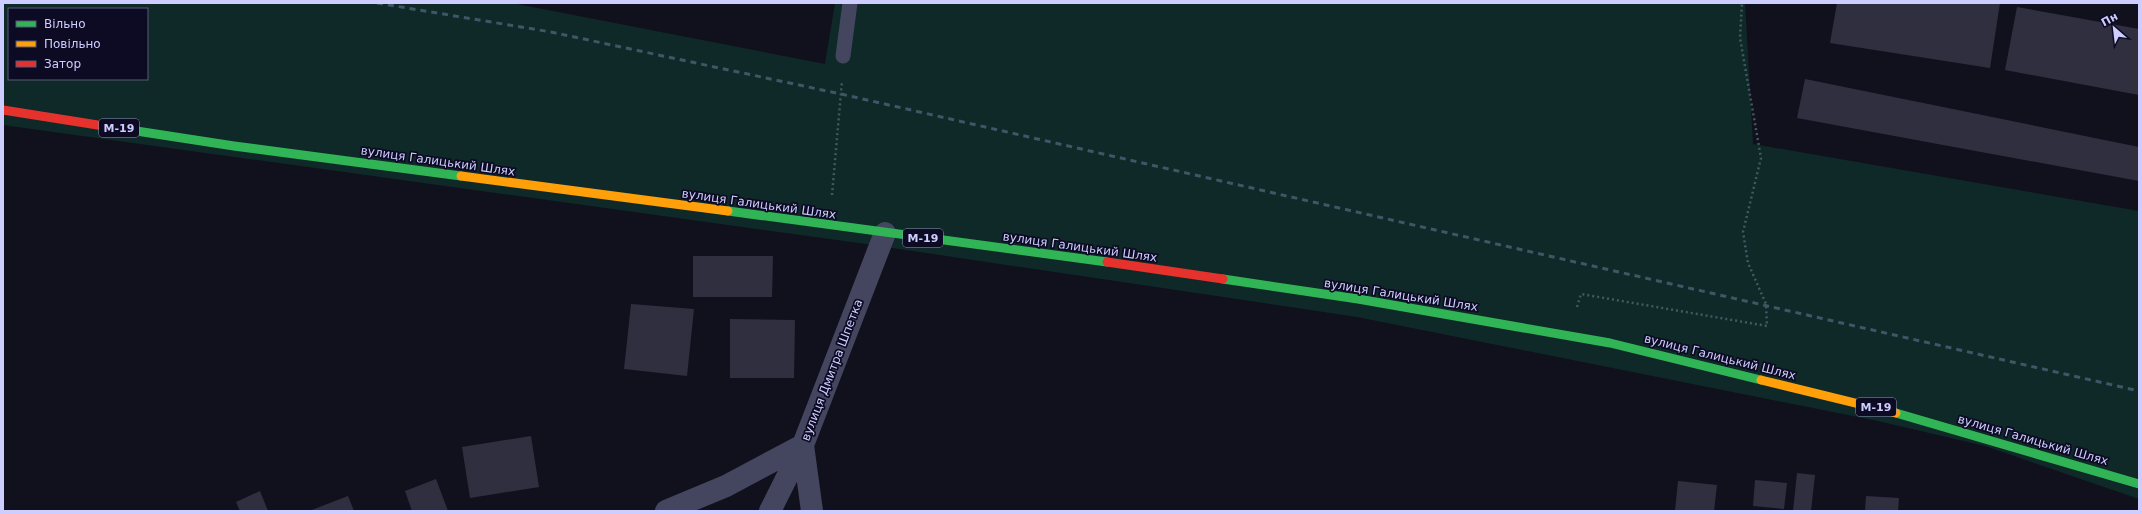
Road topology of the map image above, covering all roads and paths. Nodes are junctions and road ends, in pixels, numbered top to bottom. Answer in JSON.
{"nodes":[{"id":1,"x":850,"y":3,"type":"edge"},
{"id":2,"x":1742,"y":3,"type":"edge"},
{"id":3,"x":843,"y":56,"type":"joint"},
{"id":4,"x":3,"y":110,"type":"edge"},
{"id":5,"x":830,"y":225,"type":"junction"},
{"id":6,"x":885,"y":233,"type":"junction"},
{"id":7,"x":1570,"y":336,"type":"junction"},
{"id":8,"x":803,"y":445,"type":"junction"},
{"id":9,"x":2139,"y":484,"type":"edge"},
{"id":10,"x":666,"y":511,"type":"edge"},
{"id":11,"x":770,"y":511,"type":"edge"},
{"id":12,"x":812,"y":511,"type":"edge"}],
"edges":[{"from":1,"to":3,"type":"lane"},
{"from":2,"to":7,"type":"path"},
{"from":3,"to":5,"type":"path"},
{"from":4,"to":5,"type":"highway","name":"вулиця Галицький Шлях","number":"М-19"},
{"from":5,"to":6,"type":"highway","name":"вулиця Галицький Шлях","number":"М-19"},
{"from":6,"to":7,"type":"highway","name":"вулиця Галицький Шлях","number":"М-19"},
{"from":6,"to":8,"type":"street","name":"вулиця Дмитра Шпетка"},
{"from":7,"to":9,"type":"highway","name":"вулиця Галицький Шлях","number":"М-19"},
{"from":8,"to":10,"type":"street"},
{"from":8,"to":11,"type":"street"},
{"from":8,"to":12,"type":"street","name":"вулиця Дмитра Шпетка"}]}
